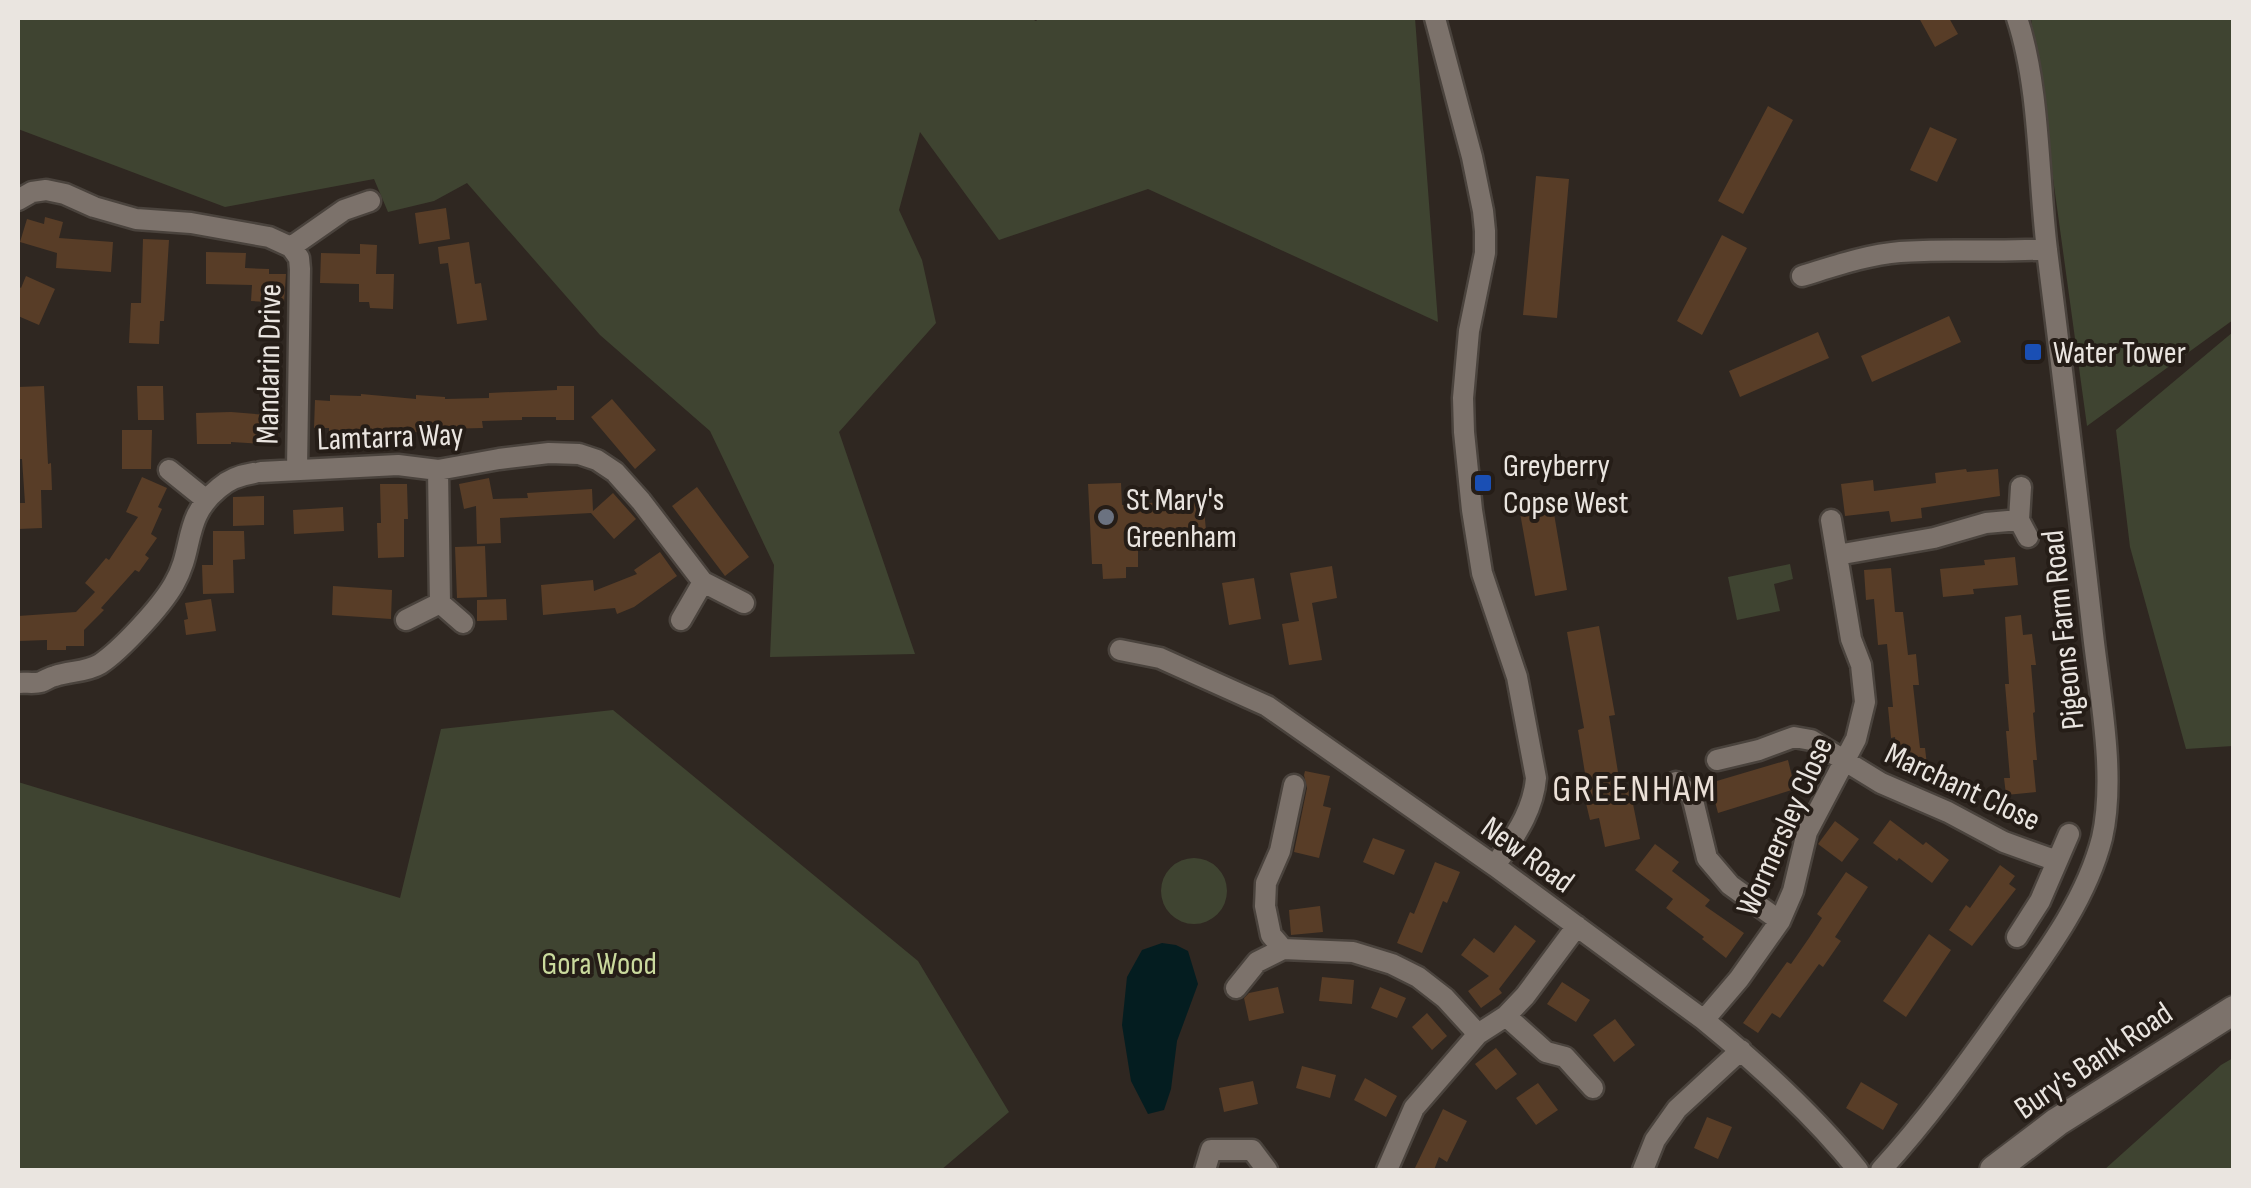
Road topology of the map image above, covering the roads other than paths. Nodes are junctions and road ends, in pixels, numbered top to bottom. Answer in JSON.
{"nodes":[{"id":1,"x":1435,"y":18,"type":"edge"},
{"id":2,"x":2017,"y":18,"type":"edge"},
{"id":3,"x":18,"y":200,"type":"edge"},
{"id":4,"x":370,"y":201,"type":"dead end"},
{"id":5,"x":291,"y":246,"type":"junction"},
{"id":6,"x":2047,"y":249,"type":"junction"},
{"id":7,"x":1802,"y":276,"type":"dead end"},
{"id":8,"x":297,"y":469,"type":"junction"},
{"id":9,"x":169,"y":470,"type":"dead end"},
{"id":10,"x":438,"y":470,"type":"junction"},
{"id":11,"x":2021,"y":486,"type":"dead end"},
{"id":12,"x":205,"y":500,"type":"junction"},
{"id":13,"x":1831,"y":520,"type":"dead end"},
{"id":14,"x":1837,"y":555,"type":"junction"},
{"id":15,"x":702,"y":582,"type":"junction"},
{"id":16,"x":744,"y":603,"type":"dead end"},
{"id":17,"x":440,"y":604,"type":"junction"},
{"id":18,"x":406,"y":620,"type":"dead end"},
{"id":19,"x":682,"y":620,"type":"dead end"},
{"id":20,"x":463,"y":623,"type":"dead end"},
{"id":21,"x":1120,"y":650,"type":"dead end"},
{"id":22,"x":18,"y":682,"type":"edge"},
{"id":23,"x":1717,"y":760,"type":"dead end"},
{"id":24,"x":1845,"y":762,"type":"junction"},
{"id":25,"x":1676,"y":782,"type":"dead end"},
{"id":26,"x":1294,"y":786,"type":"dead end"},
{"id":27,"x":2068,"y":834,"type":"dead end"},
{"id":28,"x":2057,"y":860,"type":"junction"},
{"id":29,"x":1495,"y":866,"type":"junction"},
{"id":30,"x":1780,"y":921,"type":"junction"},
{"id":31,"x":1577,"y":926,"type":"junction"},
{"id":32,"x":2018,"y":937,"type":"dead end"},
{"id":33,"x":1282,"y":949,"type":"junction"},
{"id":34,"x":1236,"y":988,"type":"dead end"},
{"id":35,"x":2234,"y":1010,"type":"edge"},
{"id":36,"x":1506,"y":1016,"type":"junction"},
{"id":37,"x":1704,"y":1020,"type":"junction"},
{"id":38,"x":1478,"y":1034,"type":"junction"},
{"id":39,"x":1741,"y":1050,"type":"junction"},
{"id":40,"x":1593,"y":1088,"type":"dead end"},
{"id":41,"x":1205,"y":1170,"type":"edge"},
{"id":42,"x":1267,"y":1170,"type":"edge"},
{"id":43,"x":1386,"y":1170,"type":"edge"},
{"id":44,"x":1643,"y":1170,"type":"edge"},
{"id":45,"x":1858,"y":1170,"type":"edge"},
{"id":46,"x":1881,"y":1170,"type":"edge"},
{"id":47,"x":1994,"y":1170,"type":"edge"}],
"edges":[{"from":1,"to":29,"type":"street"},
{"from":2,"to":6,"type":"street","name":"Pigeons Farm Road"},
{"from":3,"to":5,"type":"street","name":"Mandarin Drive"},
{"from":4,"to":5,"type":"street"},
{"from":5,"to":8,"type":"street","name":"Mandarin Drive"},
{"from":6,"to":7,"type":"street"},
{"from":6,"to":46,"type":"street","name":"Pigeons Farm Road"},
{"from":8,"to":10,"type":"street","name":"Lamtarra Way"},
{"from":8,"to":12,"type":"street","name":"Lamtarra Way"},
{"from":9,"to":12,"type":"street"},
{"from":10,"to":15,"type":"street","name":"Lamtarra Way"},
{"from":10,"to":17,"type":"street"},
{"from":11,"to":14,"type":"street"},
{"from":12,"to":22,"type":"street"},
{"from":13,"to":14,"type":"street","name":"Wormersley Close"},
{"from":14,"to":24,"type":"street","name":"Wormersley Close"},
{"from":15,"to":16,"type":"street","name":"Lamtarra Way"},
{"from":15,"to":19,"type":"street"},
{"from":17,"to":18,"type":"street"},
{"from":17,"to":20,"type":"street"},
{"from":21,"to":29,"type":"street","name":"New Road"},
{"from":23,"to":24,"type":"street","name":"Marchant Close"},
{"from":24,"to":28,"type":"street","name":"Marchant Close"},
{"from":24,"to":30,"type":"street","name":"Wormersley Close"},
{"from":25,"to":30,"type":"street"},
{"from":26,"to":33,"type":"street"},
{"from":27,"to":28,"type":"street","name":"Marchant Close"},
{"from":28,"to":32,"type":"street","name":"Marchant Close"},
{"from":29,"to":31,"type":"street","name":"New Road"},
{"from":30,"to":37,"type":"street","name":"Wormersley Close"},
{"from":31,"to":36,"type":"street"},
{"from":31,"to":37,"type":"street","name":"New Road"},
{"from":33,"to":34,"type":"street"},
{"from":33,"to":38,"type":"street"},
{"from":35,"to":47,"type":"street","name":"Bury's Bank Road"},
{"from":36,"to":38,"type":"street"},
{"from":36,"to":40,"type":"street"},
{"from":37,"to":39,"type":"street","name":"New Road"},
{"from":38,"to":43,"type":"street"},
{"from":39,"to":44,"type":"street"},
{"from":39,"to":45,"type":"street","name":"New Road"},
{"from":41,"to":42,"type":"street"}]}
